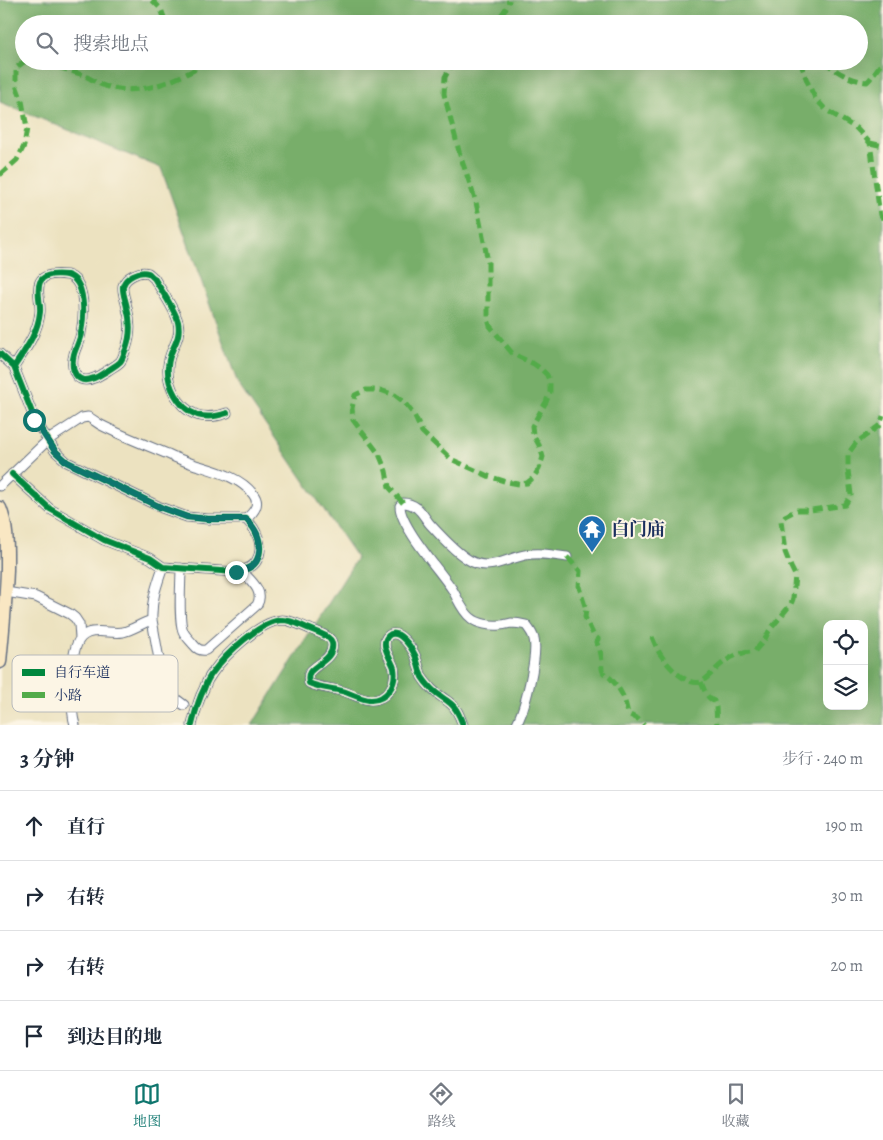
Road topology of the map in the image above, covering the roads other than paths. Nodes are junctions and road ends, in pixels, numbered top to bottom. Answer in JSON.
{"nodes":[{"id":1,"x":0,"y":354,"type":"edge"},
{"id":2,"x":14,"y":367,"type":"junction"},
{"id":3,"x":227,"y":413,"type":"dead end"},
{"id":4,"x":48,"y":440,"type":"junction"},
{"id":5,"x":12,"y":474,"type":"junction"},
{"id":6,"x":0,"y":486,"type":"edge"},
{"id":7,"x":0,"y":508,"type":"edge"},
{"id":8,"x":246,"y":519,"type":"junction"},
{"id":9,"x":567,"y":557,"type":"dead end"},
{"id":10,"x":163,"y":567,"type":"junction"},
{"id":11,"x":181,"y":568,"type":"junction"},
{"id":12,"x":242,"y":571,"type":"junction"},
{"id":13,"x":6,"y":592,"type":"junction"},
{"id":14,"x":152,"y":620,"type":"junction"},
{"id":15,"x":80,"y":638,"type":"junction"},
{"id":16,"x":74,"y":655,"type":"edge"},
{"id":17,"x":158,"y":655,"type":"edge"},
{"id":18,"x":0,"y":662,"type":"edge"},
{"id":19,"x":178,"y":700,"type":"edge"},
{"id":20,"x":184,"y":705,"type":"dead end"},
{"id":21,"x":73,"y":712,"type":"edge"},
{"id":22,"x":75,"y":725,"type":"edge"},
{"id":23,"x":192,"y":725,"type":"edge"},
{"id":24,"x":463,"y":725,"type":"edge"},
{"id":25,"x":516,"y":725,"type":"edge"}],
"edges":[{"from":1,"to":2,"type":"street"},
{"from":2,"to":3,"type":"street"},
{"from":2,"to":4,"type":"street"},
{"from":4,"to":5,"type":"street"},
{"from":4,"to":8,"type":"street"},
{"from":4,"to":8,"type":"street"},
{"from":5,"to":6,"type":"street"},
{"from":5,"to":10,"type":"street"},
{"from":7,"to":13,"type":"main road"},
{"from":8,"to":12,"type":"street"},
{"from":9,"to":25,"type":"street"},
{"from":10,"to":11,"type":"street"},
{"from":10,"to":14,"type":"street"},
{"from":11,"to":12,"type":"street"},
{"from":11,"to":12,"type":"street"},
{"from":13,"to":15,"type":"street"},
{"from":13,"to":18,"type":"main road"},
{"from":14,"to":15,"type":"street"},
{"from":14,"to":17,"type":"street"},
{"from":15,"to":16,"type":"street"},
{"from":19,"to":20,"type":"street"},
{"from":21,"to":22,"type":"street"},
{"from":23,"to":24,"type":"street"}]}
